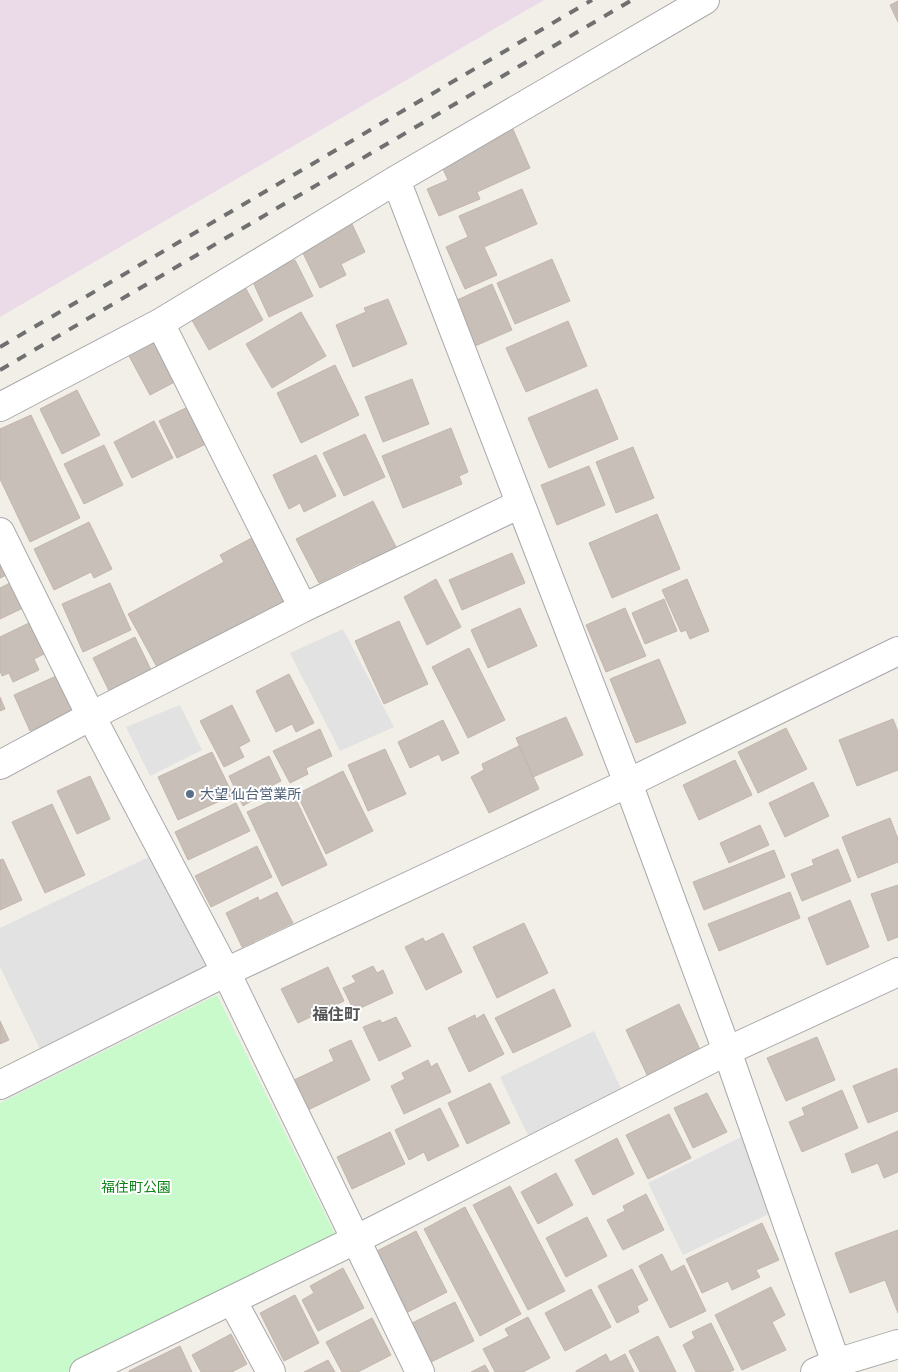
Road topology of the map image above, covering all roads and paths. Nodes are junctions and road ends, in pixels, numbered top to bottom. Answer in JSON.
{"nodes":[{"id":1,"x":705,"y":0,"type":"edge"},
{"id":2,"x":396,"y":180,"type":"junction"},
{"id":3,"x":160,"y":323,"type":"junction"},
{"id":4,"x":0,"y":407,"type":"edge"},
{"id":5,"x":520,"y":504,"type":"junction"},
{"id":6,"x":0,"y":532,"type":"edge"},
{"id":7,"x":303,"y":608,"type":"junction"},
{"id":8,"x":898,"y":652,"type":"edge"},
{"id":9,"x":91,"y":716,"type":"junction"},
{"id":10,"x":0,"y":765,"type":"edge"},
{"id":11,"x":628,"y":783,"type":"junction"},
{"id":12,"x":226,"y":972,"type":"junction"},
{"id":13,"x":898,"y":972,"type":"edge"},
{"id":14,"x":727,"y":1052,"type":"junction"},
{"id":15,"x":0,"y":1085,"type":"edge"},
{"id":16,"x":355,"y":1240,"type":"junction"},
{"id":17,"x":232,"y":1300,"type":"junction"},
{"id":18,"x":898,"y":1344,"type":"edge"},
{"id":19,"x":826,"y":1367,"type":"edge"},
{"id":20,"x":94,"y":1370,"type":"edge"},
{"id":21,"x":271,"y":1372,"type":"edge"},
{"id":22,"x":420,"y":1372,"type":"edge"}],
"edges":[{"from":1,"to":2,"type":"street"},
{"from":2,"to":3,"type":"street"},
{"from":2,"to":5,"type":"street"},
{"from":3,"to":4,"type":"street"},
{"from":3,"to":7,"type":"street"},
{"from":5,"to":7,"type":"street"},
{"from":5,"to":11,"type":"street"},
{"from":6,"to":9,"type":"street"},
{"from":7,"to":9,"type":"street"},
{"from":8,"to":11,"type":"street"},
{"from":9,"to":10,"type":"street"},
{"from":9,"to":12,"type":"street"},
{"from":11,"to":12,"type":"street"},
{"from":11,"to":14,"type":"street"},
{"from":12,"to":15,"type":"street"},
{"from":12,"to":16,"type":"street"},
{"from":13,"to":14,"type":"street"},
{"from":14,"to":16,"type":"street"},
{"from":14,"to":19,"type":"street"},
{"from":16,"to":17,"type":"street"},
{"from":16,"to":22,"type":"street"},
{"from":17,"to":20,"type":"street"},
{"from":17,"to":21,"type":"street"},
{"from":18,"to":19,"type":"street"}]}
